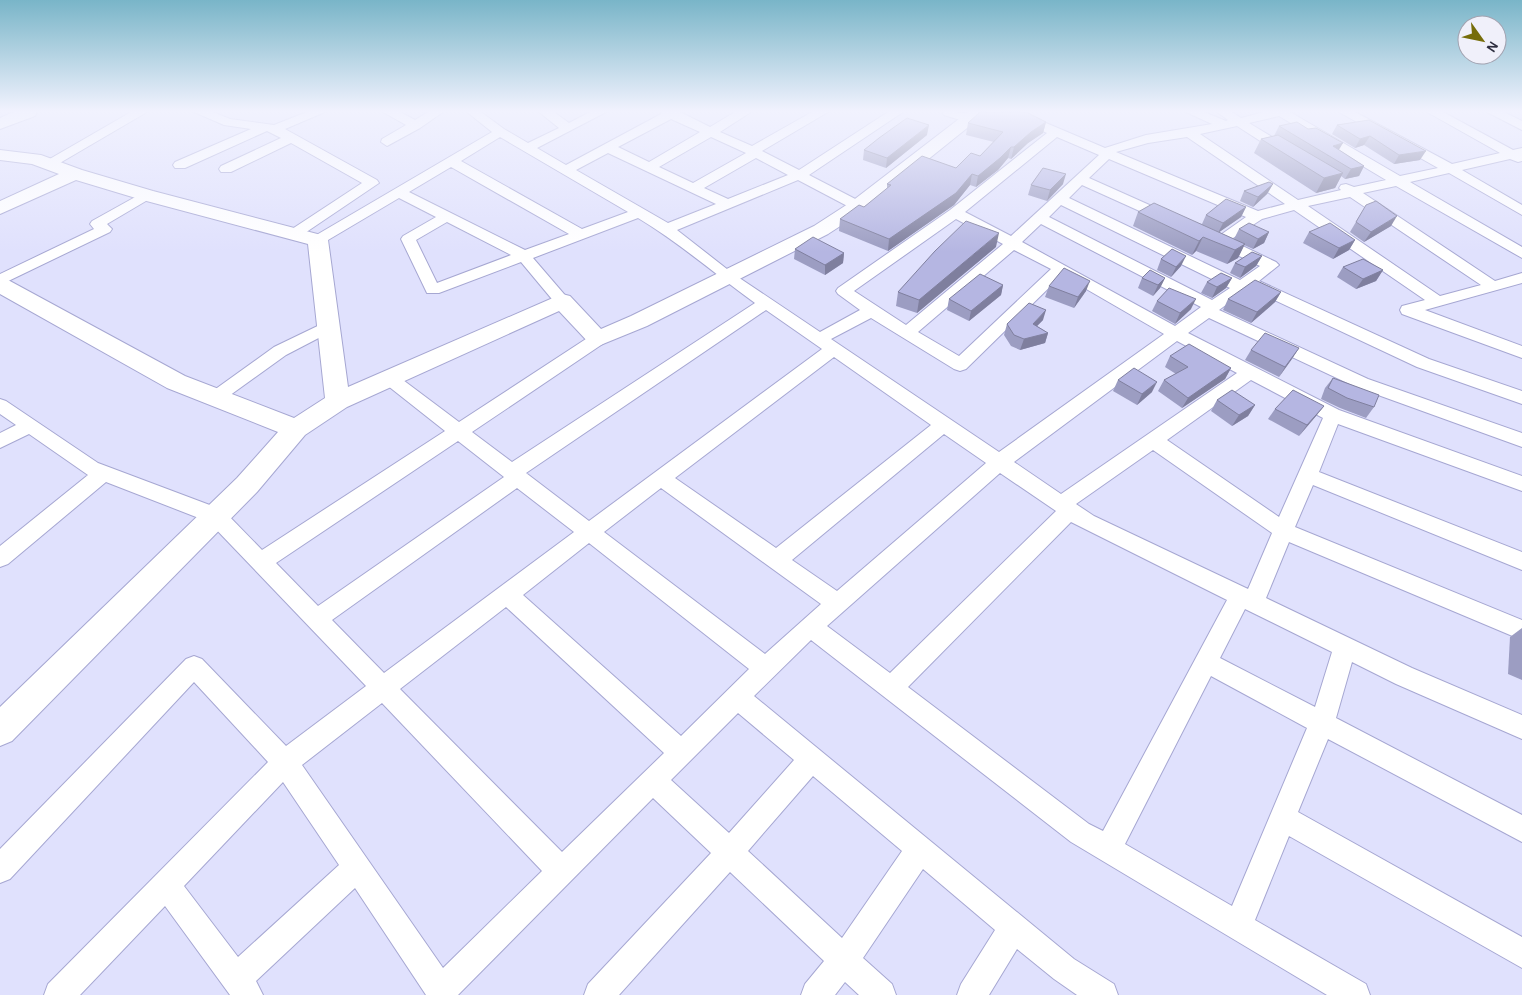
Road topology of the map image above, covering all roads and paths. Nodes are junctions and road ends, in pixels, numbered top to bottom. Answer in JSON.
{"nodes":[{"id":1,"x":28,"y":158,"type":"edge"},
{"id":2,"x":58,"y":158,"type":"edge"},
{"id":3,"x":196,"y":158,"type":"edge"},
{"id":4,"x":248,"y":158,"type":"edge"},
{"id":5,"x":328,"y":158,"type":"edge"},
{"id":6,"x":455,"y":158,"type":"edge"},
{"id":7,"x":546,"y":158,"type":"edge"},
{"id":8,"x":589,"y":158,"type":"edge"},
{"id":9,"x":631,"y":158,"type":"edge"},
{"id":10,"x":664,"y":158,"type":"edge"},
{"id":11,"x":743,"y":158,"type":"edge"},
{"id":12,"x":767,"y":158,"type":"edge"},
{"id":13,"x":826,"y":158,"type":"edge"},
{"id":14,"x":919,"y":158,"type":"edge"},
{"id":15,"x":1023,"y":158,"type":"edge"},
{"id":16,"x":1101,"y":158,"type":"edge"},
{"id":17,"x":1119,"y":158,"type":"edge"},
{"id":18,"x":1227,"y":158,"type":"edge"},
{"id":19,"x":1358,"y":158,"type":"edge"},
{"id":20,"x":1431,"y":158,"type":"edge"},
{"id":21,"x":1502,"y":158,"type":"edge"},
{"id":22,"x":451,"y":161,"type":"junction"},
{"id":23,"x":48,"y":164,"type":"junction"},
{"id":24,"x":180,"y":165,"type":"dead end"},
{"id":25,"x":649,"y":167,"type":"junction"},
{"id":26,"x":226,"y":169,"type":"dead end"},
{"id":27,"x":1451,"y":169,"type":"junction"},
{"id":28,"x":566,"y":170,"type":"junction"},
{"id":29,"x":75,"y":174,"type":"junction"},
{"id":30,"x":800,"y":175,"type":"junction"},
{"id":31,"x":1080,"y":179,"type":"junction"},
{"id":32,"x":1336,"y":182,"type":"edge"},
{"id":33,"x":1397,"y":182,"type":"junction"},
{"id":34,"x":693,"y":188,"type":"junction"},
{"id":35,"x":399,"y":192,"type":"junction"},
{"id":36,"x":1353,"y":192,"type":"junction"},
{"id":37,"x":146,"y":195,"type":"junction"},
{"id":38,"x":1060,"y":199,"type":"junction"},
{"id":39,"x":729,"y":205,"type":"junction"},
{"id":40,"x":1296,"y":205,"type":"junction"},
{"id":41,"x":858,"y":206,"type":"junction"},
{"id":42,"x":0,"y":208,"type":"edge"},
{"id":43,"x":1522,"y":211,"type":"edge"},
{"id":44,"x":639,"y":213,"type":"junction"},
{"id":45,"x":955,"y":213,"type":"junction"},
{"id":46,"x":1257,"y":216,"type":"junction"},
{"id":47,"x":446,"y":217,"type":"junction"},
{"id":48,"x":1040,"y":218,"type":"junction"},
{"id":49,"x":1184,"y":225,"type":"edge"},
{"id":50,"x":667,"y":229,"type":"junction"},
{"id":51,"x":294,"y":234,"type":"junction"},
{"id":52,"x":582,"y":234,"type":"junction"},
{"id":53,"x":318,"y":240,"type":"junction"},
{"id":54,"x":1012,"y":244,"type":"junction"},
{"id":55,"x":1522,"y":253,"type":"edge"},
{"id":56,"x":524,"y":256,"type":"junction"},
{"id":57,"x":1062,"y":268,"type":"junction"},
{"id":58,"x":727,"y":276,"type":"junction"},
{"id":59,"x":1522,"y":278,"type":"edge"},
{"id":60,"x":0,"y":280,"type":"edge"},
{"id":61,"x":1245,"y":284,"type":"junction"},
{"id":62,"x":0,"y":285,"type":"edge"},
{"id":63,"x":1493,"y":286,"type":"junction"},
{"id":64,"x":562,"y":301,"type":"junction"},
{"id":65,"x":1437,"y":302,"type":"junction"},
{"id":66,"x":766,"y":303,"type":"junction"},
{"id":67,"x":1210,"y":309,"type":"junction"},
{"id":68,"x":871,"y":311,"type":"junction"},
{"id":69,"x":328,"y":326,"type":"junction"},
{"id":70,"x":907,"y":333,"type":"junction"},
{"id":71,"x":1176,"y":334,"type":"junction"},
{"id":72,"x":598,"y":338,"type":"junction"},
{"id":73,"x":826,"y":344,"type":"junction"},
{"id":74,"x":1522,"y":352,"type":"edge"},
{"id":75,"x":1251,"y":372,"type":"junction"},
{"id":76,"x":389,"y":378,"type":"junction"},
{"id":77,"x":216,"y":397,"type":"junction"},
{"id":78,"x":1522,"y":398,"type":"edge"},
{"id":79,"x":338,"y":401,"type":"junction"},
{"id":80,"x":0,"y":405,"type":"edge"},
{"id":81,"x":1333,"y":414,"type":"junction"},
{"id":82,"x":944,"y":424,"type":"junction"},
{"id":83,"x":30,"y":426,"type":"junction"},
{"id":84,"x":296,"y":429,"type":"junction"},
{"id":85,"x":459,"y":431,"type":"junction"},
{"id":86,"x":1153,"y":440,"type":"junction"},
{"id":87,"x":1522,"y":440,"type":"edge"},
{"id":88,"x":0,"y":441,"type":"edge"},
{"id":89,"x":1000,"y":462,"type":"junction"},
{"id":90,"x":103,"y":473,"type":"junction"},
{"id":91,"x":515,"y":474,"type":"junction"},
{"id":92,"x":1307,"y":475,"type":"junction"},
{"id":93,"x":661,"y":478,"type":"junction"},
{"id":94,"x":1522,"y":484,"type":"edge"},
{"id":95,"x":1066,"y":507,"type":"junction"},
{"id":96,"x":216,"y":516,"type":"junction"},
{"id":97,"x":1284,"y":531,"type":"junction"},
{"id":98,"x":589,"y":532,"type":"junction"},
{"id":99,"x":2,"y":554,"type":"edge"},
{"id":100,"x":777,"y":560,"type":"junction"},
{"id":101,"x":1522,"y":561,"type":"edge"},
{"id":102,"x":261,"y":562,"type":"junction"},
{"id":103,"x":507,"y":594,"type":"junction"},
{"id":104,"x":1247,"y":599,"type":"junction"},
{"id":105,"x":837,"y":603,"type":"junction"},
{"id":106,"x":316,"y":619,"type":"junction"},
{"id":107,"x":810,"y":626,"type":"junction"},
{"id":108,"x":1522,"y":630,"type":"edge"},
{"id":109,"x":1345,"y":647,"type":"junction"},
{"id":110,"x":1206,"y":662,"type":"junction"},
{"id":111,"x":766,"y":668,"type":"junction"},
{"id":112,"x":383,"y":688,"type":"junction"},
{"id":113,"x":891,"y":688,"type":"junction"},
{"id":114,"x":737,"y":697,"type":"junction"},
{"id":115,"x":1322,"y":723,"type":"junction"},
{"id":116,"x":1522,"y":727,"type":"edge"},
{"id":117,"x":0,"y":730,"type":"edge"},
{"id":118,"x":681,"y":752,"type":"junction"},
{"id":119,"x":812,"y":759,"type":"junction"},
{"id":120,"x":285,"y":762,"type":"junction"},
{"id":121,"x":653,"y":780,"type":"junction"},
{"id":122,"x":1282,"y":818,"type":"junction"},
{"id":123,"x":1522,"y":829,"type":"edge"},
{"id":124,"x":920,"y":849,"type":"junction"},
{"id":125,"x":1108,"y":849,"type":"junction"},
{"id":126,"x":730,"y":852,"type":"junction"},
{"id":127,"x":357,"y":867,"type":"junction"},
{"id":128,"x":0,"y":870,"type":"edge"},
{"id":129,"x":562,"y":872,"type":"junction"},
{"id":130,"x":166,"y":885,"type":"junction"},
{"id":131,"x":1238,"y":926,"type":"junction"},
{"id":132,"x":1014,"y":927,"type":"junction"},
{"id":133,"x":1522,"y":953,"type":"edge"},
{"id":134,"x":844,"y":960,"type":"junction"},
{"id":135,"x":243,"y":987,"type":"edge"},
{"id":136,"x":442,"y":993,"type":"edge"},
{"id":137,"x":59,"y":995,"type":"edge"},
{"id":138,"x":598,"y":995,"type":"edge"},
{"id":139,"x":816,"y":995,"type":"edge"},
{"id":140,"x":881,"y":995,"type":"edge"},
{"id":141,"x":972,"y":995,"type":"edge"},
{"id":142,"x":1103,"y":995,"type":"edge"},
{"id":143,"x":1356,"y":995,"type":"edge"}],
"edges":[{"from":1,"to":23,"type":"street"},
{"from":2,"to":23,"type":"street"},
{"from":3,"to":24,"type":"street"},
{"from":4,"to":26,"type":"street"},
{"from":5,"to":51,"type":"street"},
{"from":6,"to":22,"type":"street"},
{"from":7,"to":28,"type":"street"},
{"from":8,"to":28,"type":"street"},
{"from":9,"to":25,"type":"street"},
{"from":10,"to":25,"type":"street"},
{"from":11,"to":34,"type":"street"},
{"from":12,"to":30,"type":"street"},
{"from":13,"to":30,"type":"street"},
{"from":14,"to":41,"type":"street"},
{"from":15,"to":45,"type":"street"},
{"from":16,"to":31,"type":"street"},
{"from":17,"to":46,"type":"street"},
{"from":18,"to":40,"type":"street"},
{"from":19,"to":33,"type":"street"},
{"from":20,"to":27,"type":"street"},
{"from":21,"to":27,"type":"street"},
{"from":22,"to":35,"type":"street"},
{"from":22,"to":52,"type":"street"},
{"from":23,"to":29,"type":"street"},
{"from":25,"to":34,"type":"street"},
{"from":27,"to":33,"type":"street"},
{"from":27,"to":43,"type":"street"},
{"from":28,"to":44,"type":"street"},
{"from":29,"to":37,"type":"street"},
{"from":29,"to":42,"type":"street"},
{"from":30,"to":39,"type":"street"},
{"from":30,"to":41,"type":"street"},
{"from":31,"to":38,"type":"street"},
{"from":31,"to":49,"type":"street"},
{"from":32,"to":36,"type":"street"},
{"from":33,"to":36,"type":"street"},
{"from":33,"to":55,"type":"street"},
{"from":34,"to":39,"type":"street"},
{"from":35,"to":47,"type":"street"},
{"from":35,"to":53,"type":"street"},
{"from":36,"to":40,"type":"street"},
{"from":36,"to":63,"type":"street"},
{"from":37,"to":51,"type":"street"},
{"from":37,"to":60,"type":"street"},
{"from":38,"to":48,"type":"street"},
{"from":38,"to":61,"type":"street"},
{"from":39,"to":50,"type":"street"},
{"from":40,"to":46,"type":"street"},
{"from":40,"to":65,"type":"street"},
{"from":41,"to":58,"type":"street"},
{"from":44,"to":50,"type":"street"},
{"from":44,"to":52,"type":"street"},
{"from":45,"to":54,"type":"street"},
{"from":45,"to":68,"type":"street"},
{"from":46,"to":61,"type":"street"},
{"from":47,"to":56,"type":"street"},
{"from":47,"to":56,"type":"street"},
{"from":48,"to":54,"type":"street"},
{"from":48,"to":67,"type":"street"},
{"from":50,"to":58,"type":"street"},
{"from":51,"to":53,"type":"street"},
{"from":52,"to":56,"type":"street"},
{"from":53,"to":69,"type":"street"},
{"from":54,"to":57,"type":"street"},
{"from":54,"to":70,"type":"street"},
{"from":56,"to":64,"type":"street"},
{"from":57,"to":70,"type":"street"},
{"from":57,"to":71,"type":"street"},
{"from":58,"to":66,"type":"street"},
{"from":58,"to":72,"type":"street"},
{"from":59,"to":63,"type":"street"},
{"from":61,"to":67,"type":"street"},
{"from":61,"to":78,"type":"street"},
{"from":62,"to":77,"type":"street"},
{"from":63,"to":65,"type":"street"},
{"from":64,"to":72,"type":"street"},
{"from":64,"to":76,"type":"street"},
{"from":65,"to":74,"type":"street"},
{"from":66,"to":73,"type":"street"},
{"from":66,"to":91,"type":"street"},
{"from":67,"to":71,"type":"street"},
{"from":67,"to":87,"type":"street"},
{"from":68,"to":70,"type":"street"},
{"from":68,"to":73,"type":"street"},
{"from":69,"to":77,"type":"street"},
{"from":69,"to":79,"type":"street"},
{"from":71,"to":75,"type":"street"},
{"from":71,"to":89,"type":"street"},
{"from":72,"to":85,"type":"street"},
{"from":73,"to":82,"type":"street"},
{"from":73,"to":93,"type":"street"},
{"from":75,"to":81,"type":"street"},
{"from":75,"to":86,"type":"street"},
{"from":76,"to":79,"type":"street"},
{"from":76,"to":85,"type":"street"},
{"from":77,"to":84,"type":"street"},
{"from":79,"to":84,"type":"street"},
{"from":80,"to":83,"type":"street"},
{"from":81,"to":92,"type":"street"},
{"from":81,"to":94,"type":"street"},
{"from":82,"to":89,"type":"street"},
{"from":82,"to":100,"type":"street"},
{"from":83,"to":88,"type":"street"},
{"from":83,"to":90,"type":"street"},
{"from":84,"to":96,"type":"street"},
{"from":85,"to":91,"type":"street"},
{"from":85,"to":102,"type":"street"},
{"from":86,"to":95,"type":"street"},
{"from":86,"to":97,"type":"street"},
{"from":89,"to":95,"type":"street"},
{"from":89,"to":105,"type":"street"},
{"from":90,"to":96,"type":"street"},
{"from":90,"to":99,"type":"street"},
{"from":91,"to":98,"type":"street"},
{"from":91,"to":106,"type":"street"},
{"from":92,"to":97,"type":"street"},
{"from":92,"to":101,"type":"street"},
{"from":93,"to":98,"type":"street"},
{"from":93,"to":100,"type":"street"},
{"from":95,"to":104,"type":"street"},
{"from":95,"to":113,"type":"street"},
{"from":96,"to":102,"type":"street"},
{"from":96,"to":117,"type":"street"},
{"from":97,"to":104,"type":"street"},
{"from":97,"to":108,"type":"street"},
{"from":98,"to":103,"type":"street"},
{"from":98,"to":111,"type":"street"},
{"from":100,"to":105,"type":"street"},
{"from":102,"to":106,"type":"street"},
{"from":103,"to":112,"type":"street"},
{"from":103,"to":118,"type":"street"},
{"from":104,"to":109,"type":"street"},
{"from":104,"to":110,"type":"street"},
{"from":105,"to":107,"type":"street"},
{"from":106,"to":112,"type":"street"},
{"from":107,"to":111,"type":"street"},
{"from":107,"to":113,"type":"street"},
{"from":109,"to":115,"type":"street"},
{"from":109,"to":116,"type":"street"},
{"from":110,"to":115,"type":"street"},
{"from":110,"to":125,"type":"street"},
{"from":111,"to":114,"type":"street"},
{"from":112,"to":120,"type":"street"},
{"from":112,"to":129,"type":"street"},
{"from":113,"to":125,"type":"street"},
{"from":114,"to":118,"type":"street"},
{"from":114,"to":119,"type":"street"},
{"from":115,"to":122,"type":"street"},
{"from":115,"to":123,"type":"street"},
{"from":118,"to":121,"type":"street"},
{"from":119,"to":124,"type":"street"},
{"from":119,"to":126,"type":"street"},
{"from":120,"to":127,"type":"street"},
{"from":120,"to":128,"type":"street"},
{"from":120,"to":130,"type":"street"},
{"from":121,"to":126,"type":"street"},
{"from":121,"to":129,"type":"street"},
{"from":122,"to":131,"type":"street"},
{"from":122,"to":133,"type":"street"},
{"from":124,"to":132,"type":"street"},
{"from":124,"to":134,"type":"street"},
{"from":125,"to":131,"type":"street"},
{"from":126,"to":134,"type":"street"},
{"from":126,"to":138,"type":"street"},
{"from":127,"to":135,"type":"street"},
{"from":127,"to":136,"type":"street"},
{"from":129,"to":136,"type":"street"},
{"from":130,"to":135,"type":"street"},
{"from":130,"to":137,"type":"street"},
{"from":131,"to":143,"type":"street"},
{"from":132,"to":141,"type":"street"},
{"from":132,"to":142,"type":"street"},
{"from":134,"to":139,"type":"street"},
{"from":134,"to":140,"type":"street"}]}
